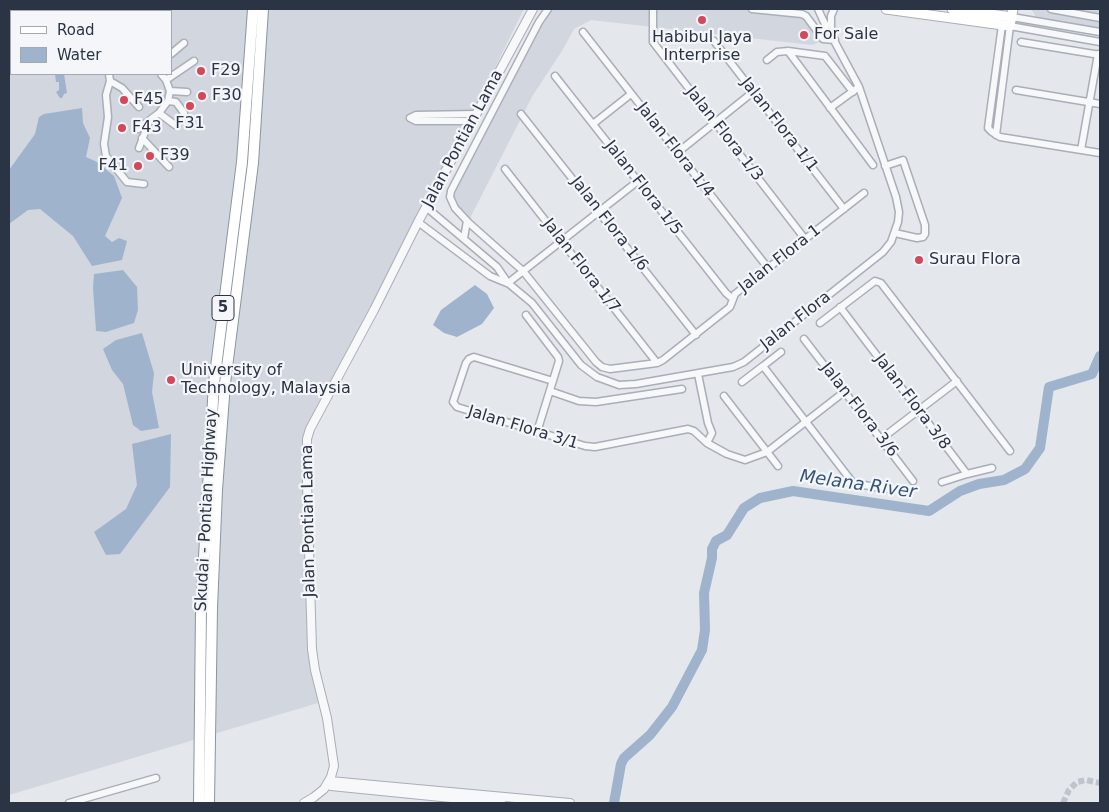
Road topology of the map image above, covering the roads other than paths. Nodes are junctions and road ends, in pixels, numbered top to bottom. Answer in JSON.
{"nodes":[{"id":1,"x":253,"y":9,"type":"edge"},
{"id":2,"x":263,"y":9,"type":"edge"},
{"id":3,"x":533,"y":9,"type":"edge"},
{"id":4,"x":548,"y":9,"type":"edge"},
{"id":5,"x":653,"y":9,"type":"edge"},
{"id":6,"x":752,"y":9,"type":"edge"},
{"id":7,"x":818,"y":9,"type":"edge"},
{"id":8,"x":834,"y":9,"type":"edge"},
{"id":9,"x":886,"y":9,"type":"edge"},
{"id":10,"x":952,"y":9,"type":"edge"},
{"id":11,"x":1051,"y":9,"type":"edge"},
{"id":12,"x":1007,"y":17,"type":"edge"},
{"id":13,"x":1100,"y":18,"type":"edge"},
{"id":14,"x":582,"y":32,"type":"dead end"},
{"id":15,"x":1100,"y":32,"type":"edge"},
{"id":16,"x":831,"y":33,"type":"junction"},
{"id":17,"x":835,"y":40,"type":"junction"},
{"id":18,"x":714,"y":41,"type":"dead end"},
{"id":19,"x":1021,"y":42,"type":"dead end"},
{"id":20,"x":1100,"y":42,"type":"edge"},
{"id":21,"x":184,"y":43,"type":"dead end"},
{"id":22,"x":788,"y":51,"type":"junction"},
{"id":23,"x":172,"y":53,"type":"edge"},
{"id":24,"x":1099,"y":55,"type":"edge"},
{"id":25,"x":767,"y":60,"type":"dead end"},
{"id":26,"x":194,"y":61,"type":"dead end"},
{"id":27,"x":109,"y":75,"type":"edge"},
{"id":28,"x":162,"y":75,"type":"edge"},
{"id":29,"x":556,"y":76,"type":"dead end"},
{"id":30,"x":166,"y":80,"type":"junction"},
{"id":31,"x":110,"y":81,"type":"junction"},
{"id":32,"x":859,"y":87,"type":"junction"},
{"id":33,"x":1016,"y":90,"type":"dead end"},
{"id":34,"x":170,"y":91,"type":"junction"},
{"id":35,"x":187,"y":92,"type":"dead end"},
{"id":36,"x":753,"y":92,"type":"junction"},
{"id":37,"x":853,"y":92,"type":"junction"},
{"id":38,"x":631,"y":94,"type":"junction"},
{"id":39,"x":168,"y":101,"type":"junction"},
{"id":40,"x":1089,"y":102,"type":"junction"},
{"id":41,"x":1100,"y":104,"type":"edge"},
{"id":42,"x":139,"y":106,"type":"dead end"},
{"id":43,"x":830,"y":108,"type":"junction"},
{"id":44,"x":159,"y":113,"type":"junction"},
{"id":45,"x":184,"y":113,"type":"dead end"},
{"id":46,"x":521,"y":114,"type":"dead end"},
{"id":47,"x":474,"y":118,"type":"junction"},
{"id":48,"x":150,"y":121,"type":"junction"},
{"id":49,"x":715,"y":122,"type":"junction"},
{"id":50,"x":593,"y":124,"type":"junction"},
{"id":51,"x":175,"y":125,"type":"dead end"},
{"id":52,"x":138,"y":129,"type":"dead end"},
{"id":53,"x":142,"y":138,"type":"junction"},
{"id":54,"x":139,"y":148,"type":"dead end"},
{"id":55,"x":1081,"y":150,"type":"junction"},
{"id":56,"x":677,"y":153,"type":"junction"},
{"id":57,"x":1100,"y":153,"type":"edge"},
{"id":58,"x":873,"y":165,"type":"dead end"},
{"id":59,"x":886,"y":166,"type":"junction"},
{"id":60,"x":169,"y":167,"type":"dead end"},
{"id":61,"x":505,"y":169,"type":"dead end"},
{"id":62,"x":638,"y":181,"type":"junction"},
{"id":63,"x":144,"y":184,"type":"dead end"},
{"id":64,"x":864,"y":193,"type":"dead end"},
{"id":65,"x":426,"y":207,"type":"junction"},
{"id":66,"x":844,"y":209,"type":"junction"},
{"id":67,"x":599,"y":212,"type":"junction"},
{"id":68,"x":418,"y":222,"type":"junction"},
{"id":69,"x":466,"y":224,"type":"junction"},
{"id":70,"x":450,"y":227,"type":"junction"},
{"id":71,"x":894,"y":233,"type":"junction"},
{"id":72,"x":464,"y":238,"type":"junction"},
{"id":73,"x":805,"y":239,"type":"junction"},
{"id":74,"x":561,"y":241,"type":"junction"},
{"id":75,"x":768,"y":268,"type":"junction"},
{"id":76,"x":522,"y":272,"type":"junction"},
{"id":77,"x":508,"y":283,"type":"junction"},
{"id":78,"x":733,"y":299,"type":"junction"},
{"id":79,"x":840,"y":308,"type":"junction"},
{"id":80,"x":526,"y":314,"type":"dead end"},
{"id":81,"x":820,"y":323,"type":"dead end"},
{"id":82,"x":696,"y":335,"type":"junction"},
{"id":83,"x":804,"y":339,"type":"dead end"},
{"id":84,"x":781,"y":352,"type":"dead end"},
{"id":85,"x":657,"y":363,"type":"junction"},
{"id":86,"x":763,"y":366,"type":"junction"},
{"id":87,"x":698,"y":374,"type":"junction"},
{"id":88,"x":553,"y":381,"type":"junction"},
{"id":89,"x":957,"y":381,"type":"junction"},
{"id":90,"x":742,"y":382,"type":"dead end"},
{"id":91,"x":682,"y":389,"type":"dead end"},
{"id":92,"x":550,"y":391,"type":"junction"},
{"id":93,"x":844,"y":392,"type":"junction"},
{"id":94,"x":724,"y":396,"type":"dead end"},
{"id":95,"x":918,"y":410,"type":"junction"},
{"id":96,"x":806,"y":422,"type":"junction"},
{"id":97,"x":537,"y":432,"type":"junction"},
{"id":98,"x":881,"y":439,"type":"junction"},
{"id":99,"x":707,"y":443,"type":"junction"},
{"id":100,"x":1010,"y":451,"type":"dead end"},
{"id":101,"x":767,"y":452,"type":"junction"},
{"id":102,"x":778,"y":466,"type":"dead end"},
{"id":103,"x":992,"y":468,"type":"dead end"},
{"id":104,"x":967,"y":474,"type":"junction"},
{"id":105,"x":816,"y":478,"type":"dead end"},
{"id":106,"x":913,"y":481,"type":"dead end"},
{"id":107,"x":942,"y":482,"type":"dead end"},
{"id":108,"x":853,"y":483,"type":"junction"},
{"id":109,"x":886,"y":489,"type":"dead end"},
{"id":110,"x":334,"y":766,"type":"junction"},
{"id":111,"x":156,"y":778,"type":"dead end"},
{"id":112,"x":328,"y":783,"type":"junction"},
{"id":113,"x":342,"y":784,"type":"junction"},
{"id":114,"x":314,"y":798,"type":"junction"},
{"id":115,"x":69,"y":803,"type":"edge"},
{"id":116,"x":199,"y":803,"type":"edge"},
{"id":117,"x":210,"y":803,"type":"edge"},
{"id":118,"x":304,"y":803,"type":"edge"},
{"id":119,"x":501,"y":803,"type":"edge"},
{"id":120,"x":570,"y":803,"type":"edge"}],
"edges":[{"from":1,"to":116,"type":"highway","name":"Skudai - Pontian Highway","number":"5"},
{"from":2,"to":117,"type":"highway","name":"Skudai - Pontian Highway","number":"5"},
{"from":3,"to":47,"type":"street","name":"Jalan Pontian Lama"},
{"from":4,"to":69,"type":"street"},
{"from":5,"to":49,"type":"street","name":"Jalan Flora 1/3"},
{"from":6,"to":17,"type":"street"},
{"from":7,"to":16,"type":"street","name":"Jalan Flora"},
{"from":8,"to":16,"type":"street"},
{"from":9,"to":12,"type":"main road"},
{"from":10,"to":12,"type":"main road"},
{"from":11,"to":13,"type":"street"},
{"from":12,"to":15,"type":"street"},
{"from":12,"to":20,"type":"street"},
{"from":12,"to":55,"type":"street"},
{"from":14,"to":38,"type":"street","name":"Jalan Flora 1/4"},
{"from":16,"to":17,"type":"street","name":"Jalan Flora"},
{"from":17,"to":32,"type":"street","name":"Jalan Flora"},
{"from":18,"to":36,"type":"street","name":"Jalan Flora 1/1"},
{"from":19,"to":24,"type":"street"},
{"from":21,"to":23,"type":"street"},
{"from":22,"to":25,"type":"street"},
{"from":22,"to":37,"type":"street"},
{"from":22,"to":43,"type":"street"},
{"from":24,"to":40,"type":"street"},
{"from":26,"to":30,"type":"street"},
{"from":27,"to":31,"type":"street"},
{"from":28,"to":30,"type":"street"},
{"from":29,"to":50,"type":"street","name":"Jalan Flora 1/5"},
{"from":30,"to":34,"type":"street"},
{"from":31,"to":42,"type":"street"},
{"from":31,"to":63,"type":"street"},
{"from":32,"to":37,"type":"street"},
{"from":32,"to":59,"type":"street","name":"Jalan Flora"},
{"from":33,"to":40,"type":"street"},
{"from":34,"to":35,"type":"street"},
{"from":34,"to":39,"type":"street"},
{"from":36,"to":49,"type":"street"},
{"from":36,"to":66,"type":"street","name":"Jalan Flora 1/1"},
{"from":37,"to":43,"type":"street"},
{"from":38,"to":50,"type":"street"},
{"from":38,"to":56,"type":"street","name":"Jalan Flora 1/4"},
{"from":39,"to":44,"type":"street"},
{"from":39,"to":45,"type":"street"},
{"from":40,"to":41,"type":"street"},
{"from":40,"to":55,"type":"street"},
{"from":43,"to":58,"type":"street"},
{"from":44,"to":48,"type":"street"},
{"from":44,"to":51,"type":"street"},
{"from":46,"to":67,"type":"street","name":"Jalan Flora 1/6"},
{"from":47,"to":47,"type":"street"},
{"from":47,"to":65,"type":"street","name":"Jalan Pontian Lama"},
{"from":48,"to":52,"type":"street"},
{"from":48,"to":53,"type":"street"},
{"from":49,"to":56,"type":"street"},
{"from":49,"to":73,"type":"street","name":"Jalan Flora 1/3"},
{"from":50,"to":62,"type":"street","name":"Jalan Flora 1/5"},
{"from":53,"to":54,"type":"street"},
{"from":53,"to":60,"type":"street"},
{"from":55,"to":57,"type":"street"},
{"from":56,"to":75,"type":"street","name":"Jalan Flora 1/4"},
{"from":59,"to":71,"type":"street","name":"Jalan Flora"},
{"from":59,"to":71,"type":"street"},
{"from":61,"to":74,"type":"street","name":"Jalan Flora 1/7"},
{"from":62,"to":67,"type":"street"},
{"from":62,"to":78,"type":"street","name":"Jalan Flora 1/5"},
{"from":64,"to":66,"type":"street","name":"Jalan Flora 1"},
{"from":65,"to":68,"type":"street","name":"Jalan Pontian Lama"},
{"from":65,"to":70,"type":"street","name":"Jalan Flora"},
{"from":66,"to":73,"type":"street","name":"Jalan Flora 1"},
{"from":67,"to":74,"type":"street"},
{"from":67,"to":82,"type":"street","name":"Jalan Flora 1/6"},
{"from":68,"to":77,"type":"street","name":"Jalan Flora"},
{"from":68,"to":110,"type":"street","name":"Jalan Pontian Lama"},
{"from":69,"to":70,"type":"street"},
{"from":69,"to":72,"type":"street"},
{"from":69,"to":76,"type":"street"},
{"from":70,"to":72,"type":"street","name":"Jalan Flora"},
{"from":71,"to":87,"type":"street","name":"Jalan Flora"},
{"from":72,"to":77,"type":"street","name":"Jalan Flora"},
{"from":73,"to":75,"type":"street","name":"Jalan Flora 1"},
{"from":74,"to":76,"type":"street"},
{"from":74,"to":85,"type":"street","name":"Jalan Flora 1/7"},
{"from":75,"to":78,"type":"street","name":"Jalan Flora 1"},
{"from":76,"to":77,"type":"street"},
{"from":76,"to":85,"type":"street","name":"Jalan Flora 1"},
{"from":77,"to":87,"type":"street","name":"Jalan Flora"},
{"from":78,"to":82,"type":"street","name":"Jalan Flora 1"},
{"from":79,"to":81,"type":"street"},
{"from":79,"to":89,"type":"street"},
{"from":79,"to":95,"type":"street","name":"Jalan Flora 3/8"},
{"from":80,"to":88,"type":"street"},
{"from":82,"to":85,"type":"street","name":"Jalan Flora 1"},
{"from":83,"to":93,"type":"street","name":"Jalan Flora 3/6"},
{"from":84,"to":86,"type":"street"},
{"from":86,"to":90,"type":"street"},
{"from":86,"to":96,"type":"street"},
{"from":87,"to":99,"type":"street"},
{"from":88,"to":92,"type":"street"},
{"from":88,"to":97,"type":"street","name":"Jalan Flora 3/1"},
{"from":89,"to":95,"type":"street"},
{"from":89,"to":100,"type":"street"},
{"from":91,"to":92,"type":"street"},
{"from":92,"to":97,"type":"street"},
{"from":93,"to":96,"type":"street","name":"Jalan Flora 3/1"},
{"from":93,"to":98,"type":"street","name":"Jalan Flora 3/6"},
{"from":94,"to":101,"type":"street"},
{"from":95,"to":98,"type":"street"},
{"from":95,"to":104,"type":"street","name":"Jalan Flora 3/8"},
{"from":96,"to":101,"type":"street","name":"Jalan Flora 3/1"},
{"from":96,"to":108,"type":"street"},
{"from":97,"to":99,"type":"street","name":"Jalan Flora 3/1"},
{"from":98,"to":106,"type":"street","name":"Jalan Flora 3/6"},
{"from":99,"to":101,"type":"street","name":"Jalan Flora 3/1"},
{"from":101,"to":102,"type":"street"},
{"from":103,"to":104,"type":"street"},
{"from":104,"to":107,"type":"street"},
{"from":105,"to":108,"type":"street"},
{"from":108,"to":109,"type":"street"},
{"from":110,"to":112,"type":"street","name":"Jalan Pontian Lama"},
{"from":110,"to":113,"type":"street"},
{"from":111,"to":115,"type":"street"},
{"from":112,"to":113,"type":"street"},
{"from":112,"to":114,"type":"street","name":"Jalan Pontian Lama"},
{"from":113,"to":114,"type":"street"},
{"from":113,"to":119,"type":"street"},
{"from":113,"to":120,"type":"street"},
{"from":114,"to":118,"type":"street","name":"Jalan Pontian Lama"}]}
